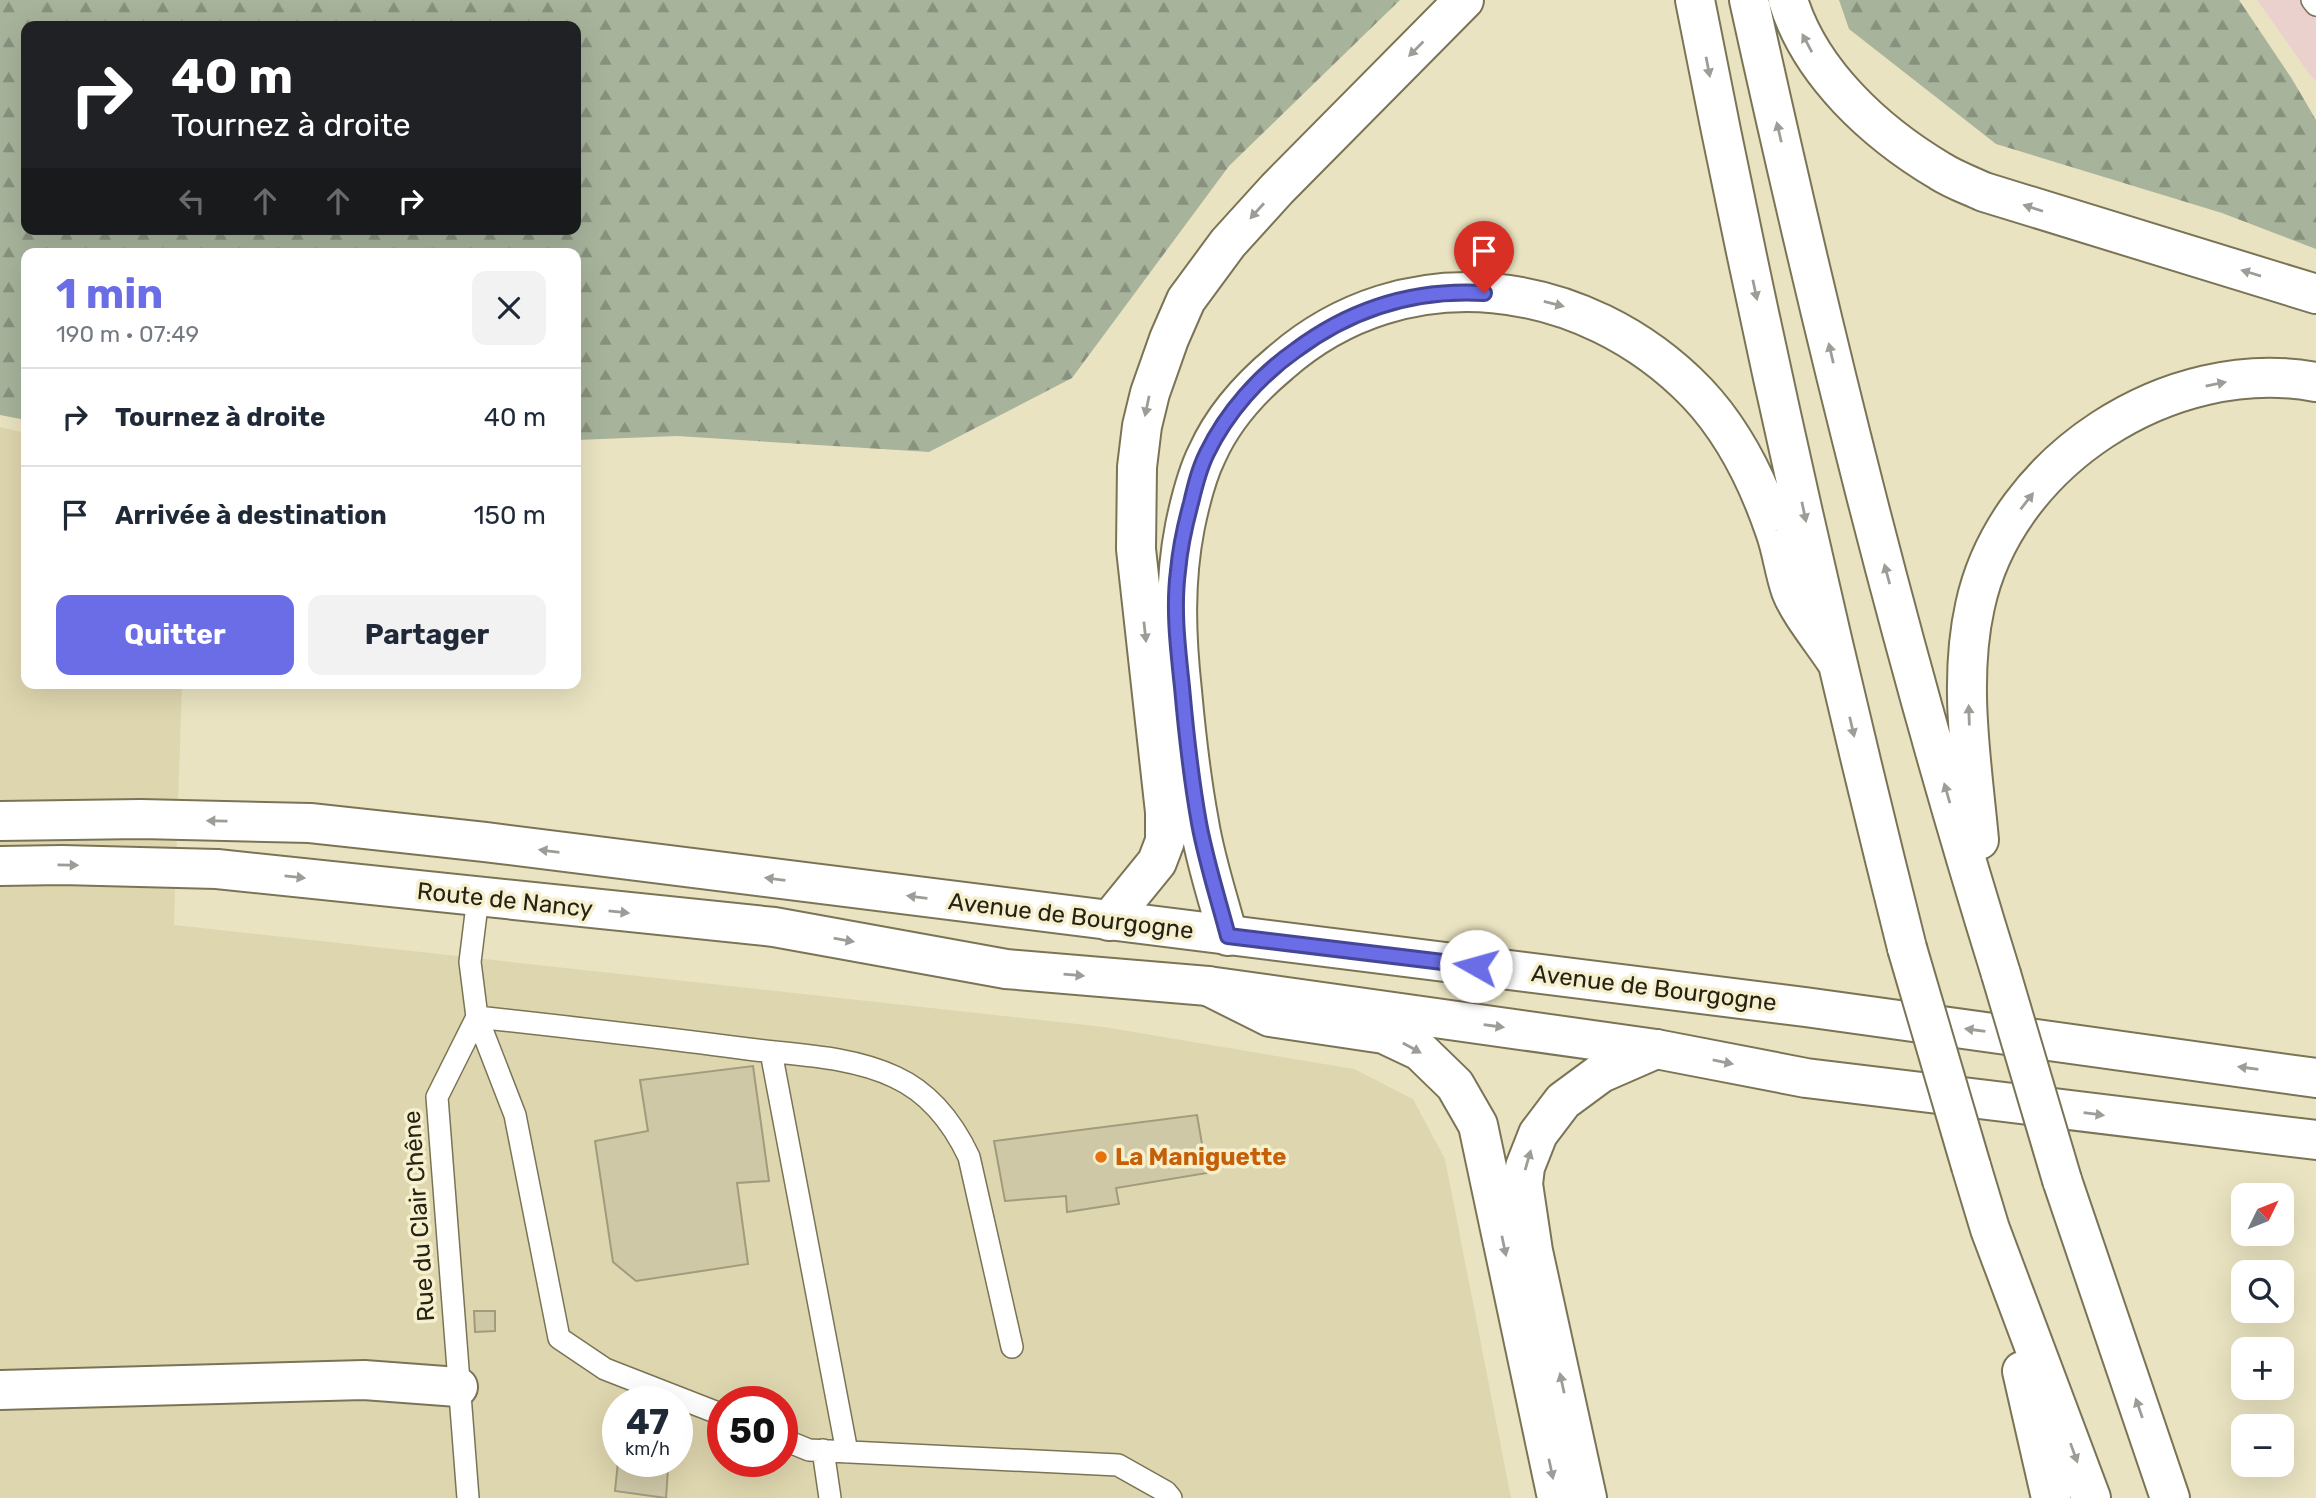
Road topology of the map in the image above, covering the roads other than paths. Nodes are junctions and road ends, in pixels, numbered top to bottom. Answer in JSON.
{"nodes":[{"id":1,"x":1464,"y":0,"type":"edge"},
{"id":2,"x":1695,"y":0,"type":"edge"},
{"id":3,"x":1749,"y":0,"type":"edge"},
{"id":4,"x":1788,"y":0,"type":"edge"},
{"id":5,"x":2312,"y":0,"type":"edge"},
{"id":6,"x":2316,"y":5,"type":"edge"},
{"id":7,"x":2316,"y":294,"type":"edge"},
{"id":8,"x":2316,"y":382,"type":"edge"},
{"id":9,"x":1836,"y":661,"type":"junction"},
{"id":10,"x":0,"y":821,"type":"edge"},
{"id":11,"x":0,"y":866,"type":"edge"},
{"id":12,"x":478,"y":897,"type":"junction"},
{"id":13,"x":1109,"y":921,"type":"junction"},
{"id":14,"x":1987,"y":929,"type":"junction"},
{"id":15,"x":1228,"y":936,"type":"junction"},
{"id":16,"x":1208,"y":986,"type":"junction"},
{"id":17,"x":477,"y":1017,"type":"junction"},
{"id":18,"x":1656,"y":1049,"type":"junction"},
{"id":19,"x":771,"y":1052,"type":"junction"},
{"id":20,"x":2316,"y":1078,"type":"edge"},
{"id":21,"x":2316,"y":1140,"type":"edge"},
{"id":22,"x":1990,"y":1228,"type":"junction"},
{"id":23,"x":1012,"y":1347,"type":"dead end"},
{"id":24,"x":458,"y":1387,"type":"junction"},
{"id":25,"x":0,"y":1390,"type":"edge"},
{"id":26,"x":707,"y":1409,"type":"edge"},
{"id":27,"x":798,"y":1446,"type":"edge"},
{"id":28,"x":823,"y":1450,"type":"junction"},
{"id":29,"x":847,"y":1452,"type":"junction"},
{"id":30,"x":2169,"y":1489,"type":"edge"},
{"id":31,"x":468,"y":1498,"type":"edge"},
{"id":32,"x":830,"y":1498,"type":"edge"},
{"id":33,"x":1171,"y":1498,"type":"edge"},
{"id":34,"x":1557,"y":1498,"type":"edge"},
{"id":35,"x":1587,"y":1498,"type":"edge"},
{"id":36,"x":2050,"y":1498,"type":"edge"},
{"id":37,"x":2091,"y":1498,"type":"edge"}],
"edges":[{"from":1,"to":13,"type":"main road","one_way":true},
{"from":2,"to":9,"type":"main road","one_way":true},
{"from":14,"to":3,"type":"main road","one_way":true},
{"from":7,"to":4,"type":"main road","one_way":true},
{"from":5,"to":6,"type":"lane"},
{"from":14,"to":8,"type":"main road","one_way":true},
{"from":15,"to":9,"type":"main road","one_way":true},
{"from":9,"to":22,"type":"main road","one_way":true,"bridge":true},
{"from":13,"to":10,"type":"main road","name":"Avenue de Bourgogne","one_way":true},
{"from":11,"to":12,"type":"main road","name":"Route de Nancy","one_way":true},
{"from":12,"to":16,"type":"main road","name":"Route de Nancy","one_way":true},
{"from":12,"to":17,"type":"lane"},
{"from":13,"to":15,"type":"main road","name":"Avenue de Bourgogne"},
{"from":30,"to":14,"type":"main road","one_way":true,"bridge":true},
{"from":20,"to":15,"type":"main road","name":"Avenue de Bourgogne","one_way":true},
{"from":16,"to":18,"type":"main road","one_way":true},
{"from":16,"to":34,"type":"main road","one_way":true},
{"from":17,"to":19,"type":"lane"},
{"from":17,"to":24,"type":"lane","name":"Rue du Clair Chêne"},
{"from":17,"to":26,"type":"lane"},
{"from":18,"to":21,"type":"main road","one_way":true},
{"from":35,"to":18,"type":"main road","one_way":true},
{"from":19,"to":23,"type":"lane"},
{"from":19,"to":29,"type":"lane"},
{"from":22,"to":36,"type":"main road"},
{"from":22,"to":37,"type":"main road","one_way":true},
{"from":24,"to":25,"type":"main road"},
{"from":24,"to":31,"type":"lane","name":"Rue du Clair Chêne"},
{"from":27,"to":28,"type":"lane"},
{"from":28,"to":29,"type":"lane"},
{"from":28,"to":32,"type":"lane"},
{"from":29,"to":33,"type":"lane"}]}
